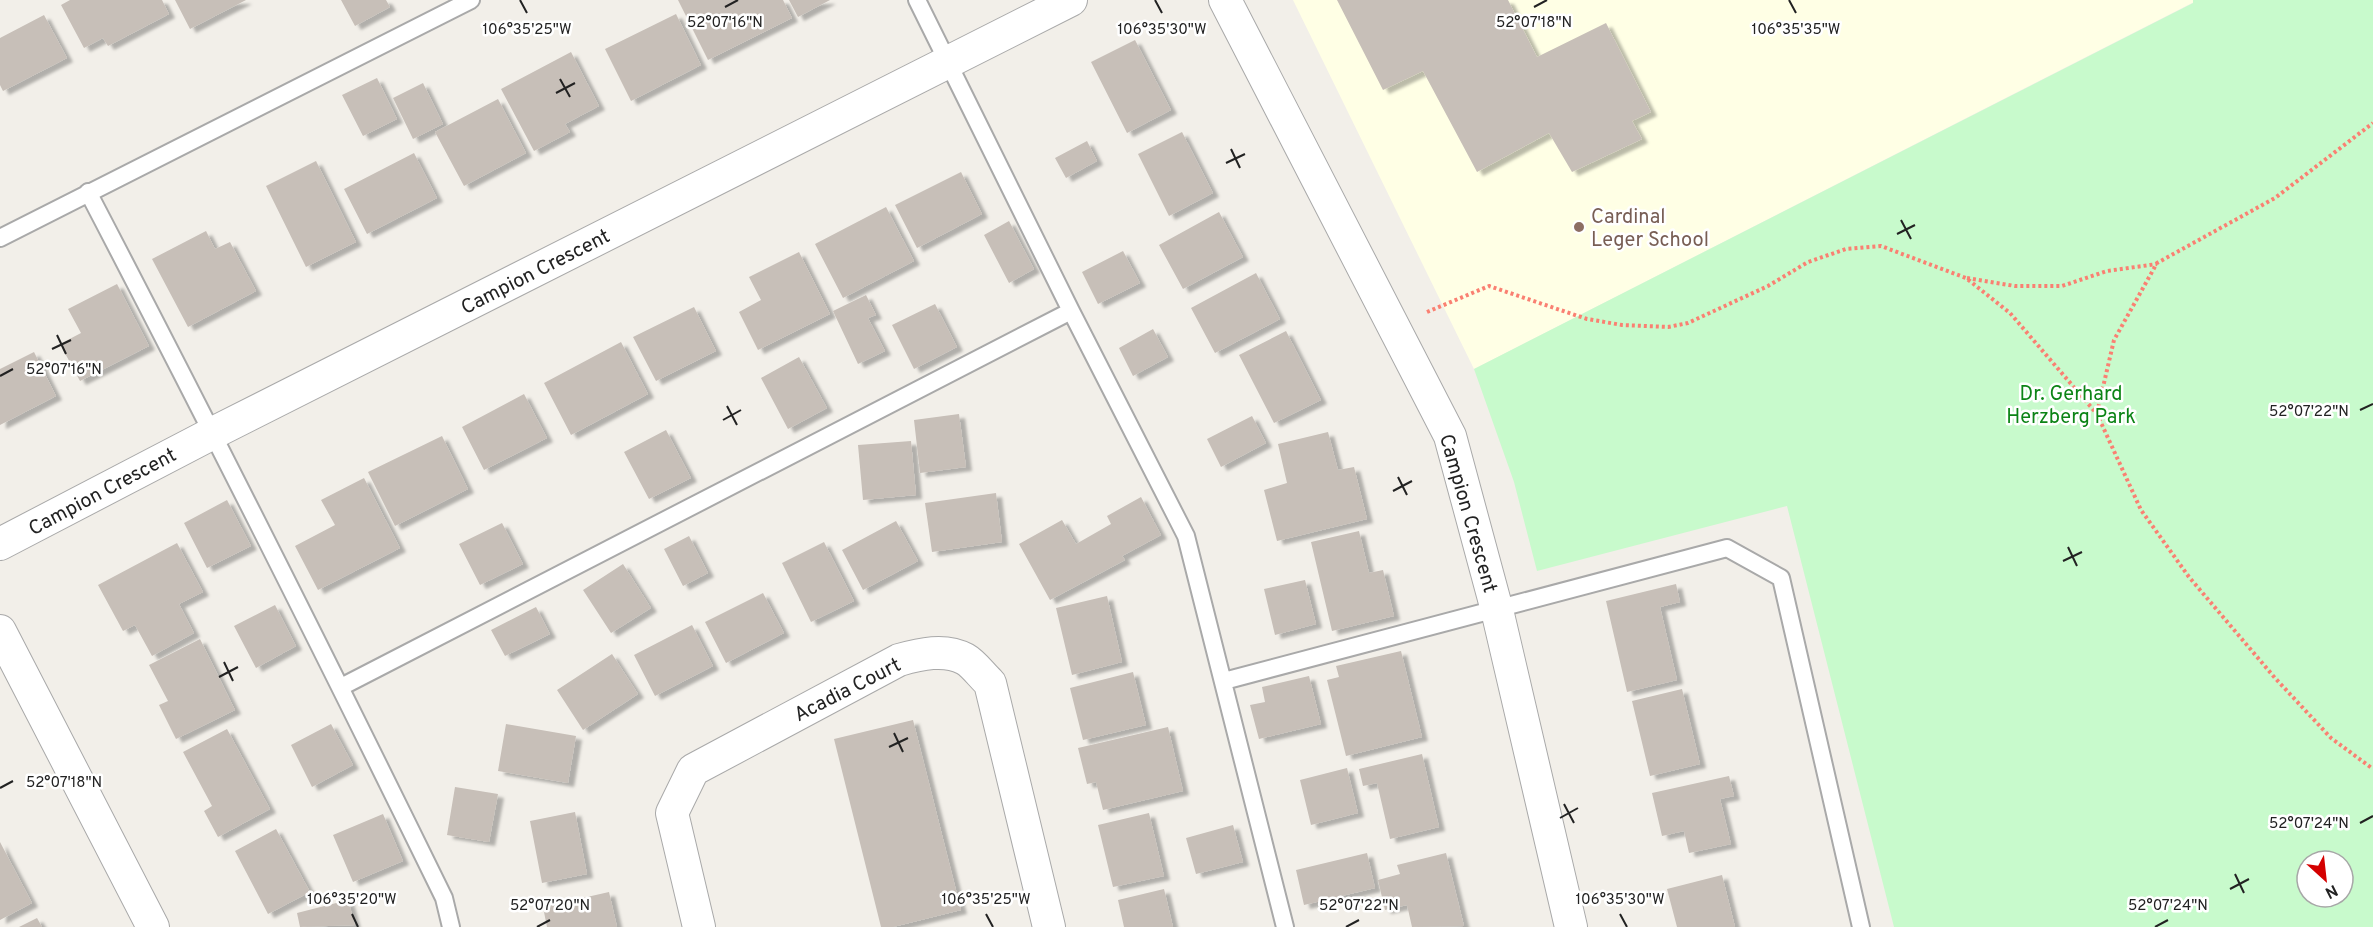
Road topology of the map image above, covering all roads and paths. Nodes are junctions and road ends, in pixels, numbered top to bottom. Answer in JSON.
{"nodes":[{"id":1,"x":471,"y":0,"type":"edge"},
{"id":2,"x":917,"y":0,"type":"edge"},
{"id":3,"x":1071,"y":0,"type":"edge"},
{"id":4,"x":1225,"y":0,"type":"edge"},
{"id":5,"x":949,"y":63,"type":"junction"},
{"id":6,"x":2373,"y":123,"type":"edge"},
{"id":7,"x":88,"y":192,"type":"junction"},
{"id":8,"x":0,"y":238,"type":"edge"},
{"id":9,"x":2157,"y":264,"type":"junction"},
{"id":10,"x":1966,"y":278,"type":"junction"},
{"id":11,"x":1071,"y":311,"type":"junction"},
{"id":12,"x":1428,"y":312,"type":"dead end"},
{"id":13,"x":2097,"y":414,"type":"junction"},
{"id":14,"x":213,"y":433,"type":"junction"},
{"id":15,"x":0,"y":544,"type":"edge"},
{"id":16,"x":1497,"y":610,"type":"junction"},
{"id":17,"x":0,"y":631,"type":"edge"},
{"id":18,"x":1224,"y":681,"type":"junction"},
{"id":19,"x":341,"y":687,"type":"junction"},
{"id":20,"x":2373,"y":769,"type":"edge"},
{"id":21,"x":153,"y":927,"type":"edge"},
{"id":22,"x":451,"y":927,"type":"edge"},
{"id":23,"x":699,"y":927,"type":"edge"},
{"id":24,"x":1049,"y":927,"type":"edge"},
{"id":25,"x":1285,"y":927,"type":"edge"},
{"id":26,"x":1571,"y":927,"type":"edge"},
{"id":27,"x":1861,"y":927,"type":"edge"}],
"edges":[{"from":1,"to":7,"type":"lane"},
{"from":2,"to":5,"type":"lane"},
{"from":3,"to":5,"type":"street","name":"Campion Crescent"},
{"from":4,"to":16,"type":"street","name":"Campion Crescent"},
{"from":5,"to":11,"type":"lane"},
{"from":5,"to":14,"type":"street","name":"Campion Crescent"},
{"from":6,"to":9,"type":"path"},
{"from":7,"to":8,"type":"lane"},
{"from":7,"to":14,"type":"lane"},
{"from":9,"to":10,"type":"path"},
{"from":9,"to":13,"type":"path"},
{"from":10,"to":12,"type":"path"},
{"from":10,"to":13,"type":"path"},
{"from":11,"to":18,"type":"lane"},
{"from":11,"to":19,"type":"lane"},
{"from":13,"to":20,"type":"path"},
{"from":14,"to":15,"type":"street","name":"Campion Crescent"},
{"from":14,"to":19,"type":"lane"},
{"from":16,"to":18,"type":"lane"},
{"from":16,"to":26,"type":"street","name":"Campion Crescent"},
{"from":16,"to":27,"type":"lane"},
{"from":17,"to":21,"type":"street"},
{"from":18,"to":25,"type":"lane"},
{"from":19,"to":22,"type":"lane"},
{"from":23,"to":24,"type":"street","name":"Acadia Court"}]}
